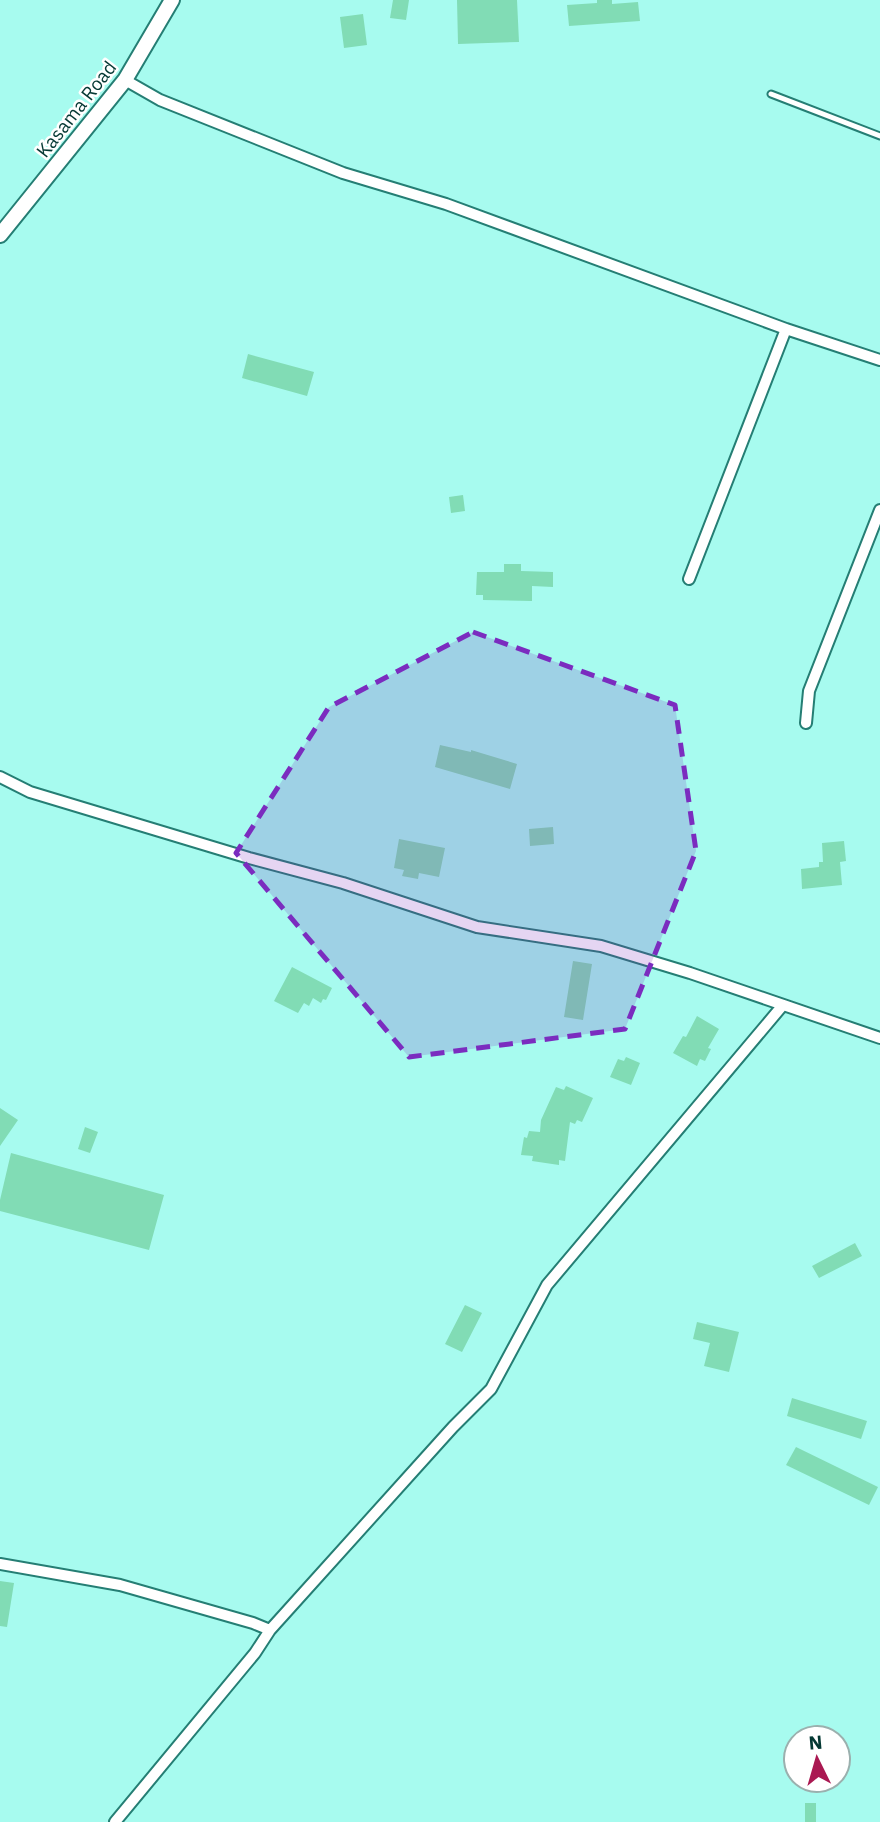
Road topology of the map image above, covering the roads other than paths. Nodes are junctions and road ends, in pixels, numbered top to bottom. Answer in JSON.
{"nodes":[{"id":1,"x":172,"y":0,"type":"edge"},
{"id":2,"x":125,"y":80,"type":"junction"},
{"id":3,"x":771,"y":94,"type":"dead end"},
{"id":4,"x":880,"y":136,"type":"edge"},
{"id":5,"x":0,"y":235,"type":"edge"},
{"id":6,"x":786,"y":330,"type":"junction"},
{"id":7,"x":880,"y":360,"type":"edge"},
{"id":8,"x":880,"y":510,"type":"edge"},
{"id":9,"x":689,"y":579,"type":"dead end"},
{"id":10,"x":806,"y":723,"type":"dead end"},
{"id":11,"x":0,"y":777,"type":"edge"},
{"id":12,"x":783,"y":1005,"type":"junction"},
{"id":13,"x":880,"y":1038,"type":"edge"},
{"id":14,"x":0,"y":1564,"type":"edge"},
{"id":15,"x":270,"y":1630,"type":"junction"},
{"id":16,"x":115,"y":1822,"type":"edge"}],
"edges":[{"from":1,"to":2,"type":"street","name":"Kasama Road"},
{"from":2,"to":5,"type":"street","name":"Kasama Road"},
{"from":2,"to":6,"type":"street"},
{"from":3,"to":4,"type":"lane"},
{"from":6,"to":7,"type":"street"},
{"from":6,"to":9,"type":"street"},
{"from":8,"to":10,"type":"street"},
{"from":11,"to":12,"type":"street"},
{"from":12,"to":13,"type":"street"},
{"from":12,"to":15,"type":"street"},
{"from":14,"to":15,"type":"street"},
{"from":15,"to":16,"type":"street"}]}
